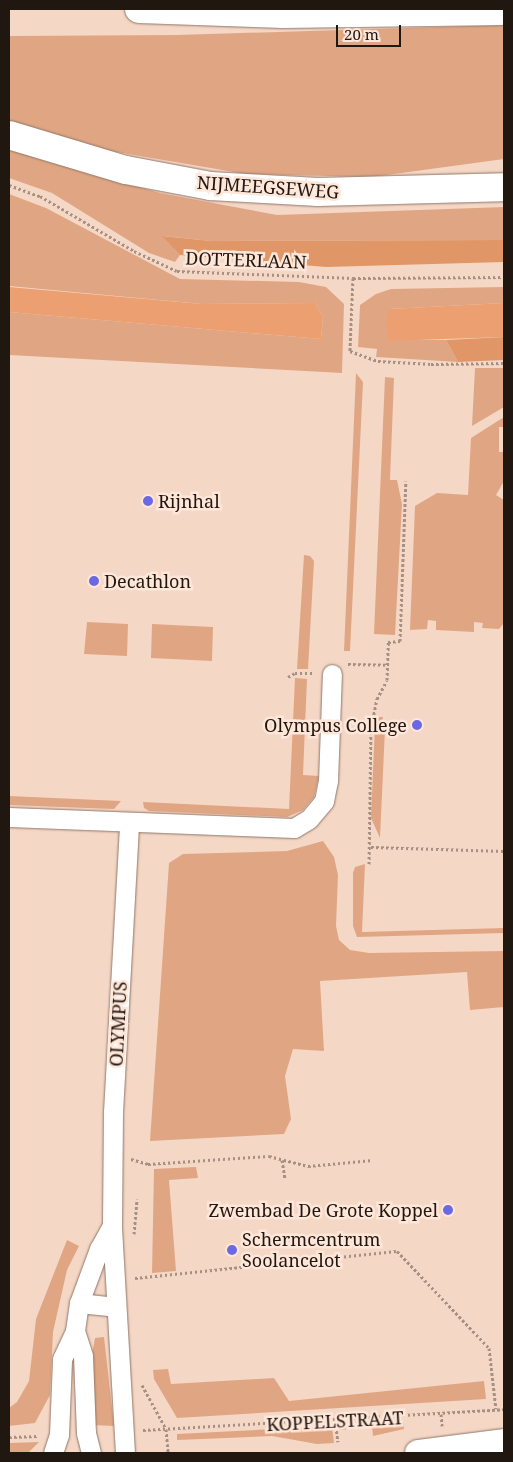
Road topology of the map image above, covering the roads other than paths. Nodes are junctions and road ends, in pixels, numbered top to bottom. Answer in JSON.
{"nodes":[{"id":1,"x":139,"y":9,"type":"edge"},
{"id":2,"x":504,"y":11,"type":"edge"},
{"id":3,"x":9,"y":135,"type":"edge"},
{"id":4,"x":504,"y":187,"type":"edge"},
{"id":5,"x":332,"y":674,"type":"dead end"},
{"id":6,"x":9,"y":817,"type":"edge"},
{"id":7,"x":129,"y":823,"type":"junction"},
{"id":8,"x":112,"y":1226,"type":"junction"},
{"id":9,"x":79,"y":1303,"type":"junction"},
{"id":10,"x":116,"y":1307,"type":"junction"},
{"id":11,"x":75,"y":1331,"type":"junction"},
{"id":12,"x":504,"y":1442,"type":"edge"},
{"id":13,"x":457,"y":1451,"type":"edge"},
{"id":14,"x":53,"y":1453,"type":"edge"},
{"id":15,"x":91,"y":1453,"type":"edge"},
{"id":16,"x":125,"y":1453,"type":"edge"},
{"id":17,"x":418,"y":1453,"type":"edge"}],
"edges":[{"from":1,"to":2,"type":"main road"},
{"from":3,"to":4,"type":"main road","name":"NIJMEEGSEWEG"},
{"from":5,"to":7,"type":"street"},
{"from":6,"to":7,"type":"street"},
{"from":7,"to":8,"type":"street","name":"OLYMPUS"},
{"from":8,"to":9,"type":"street","name":"OLYMPUS"},
{"from":8,"to":10,"type":"street","name":"OLYMPUS"},
{"from":9,"to":10,"type":"street"},
{"from":9,"to":11,"type":"street","name":"OLYMPUS"},
{"from":10,"to":16,"type":"street","name":"OLYMPUS"},
{"from":11,"to":14,"type":"street","name":"OLYMPUS"},
{"from":11,"to":15,"type":"street","name":"OLYMPUS"},
{"from":12,"to":13,"type":"street"},
{"from":13,"to":17,"type":"street"}]}
